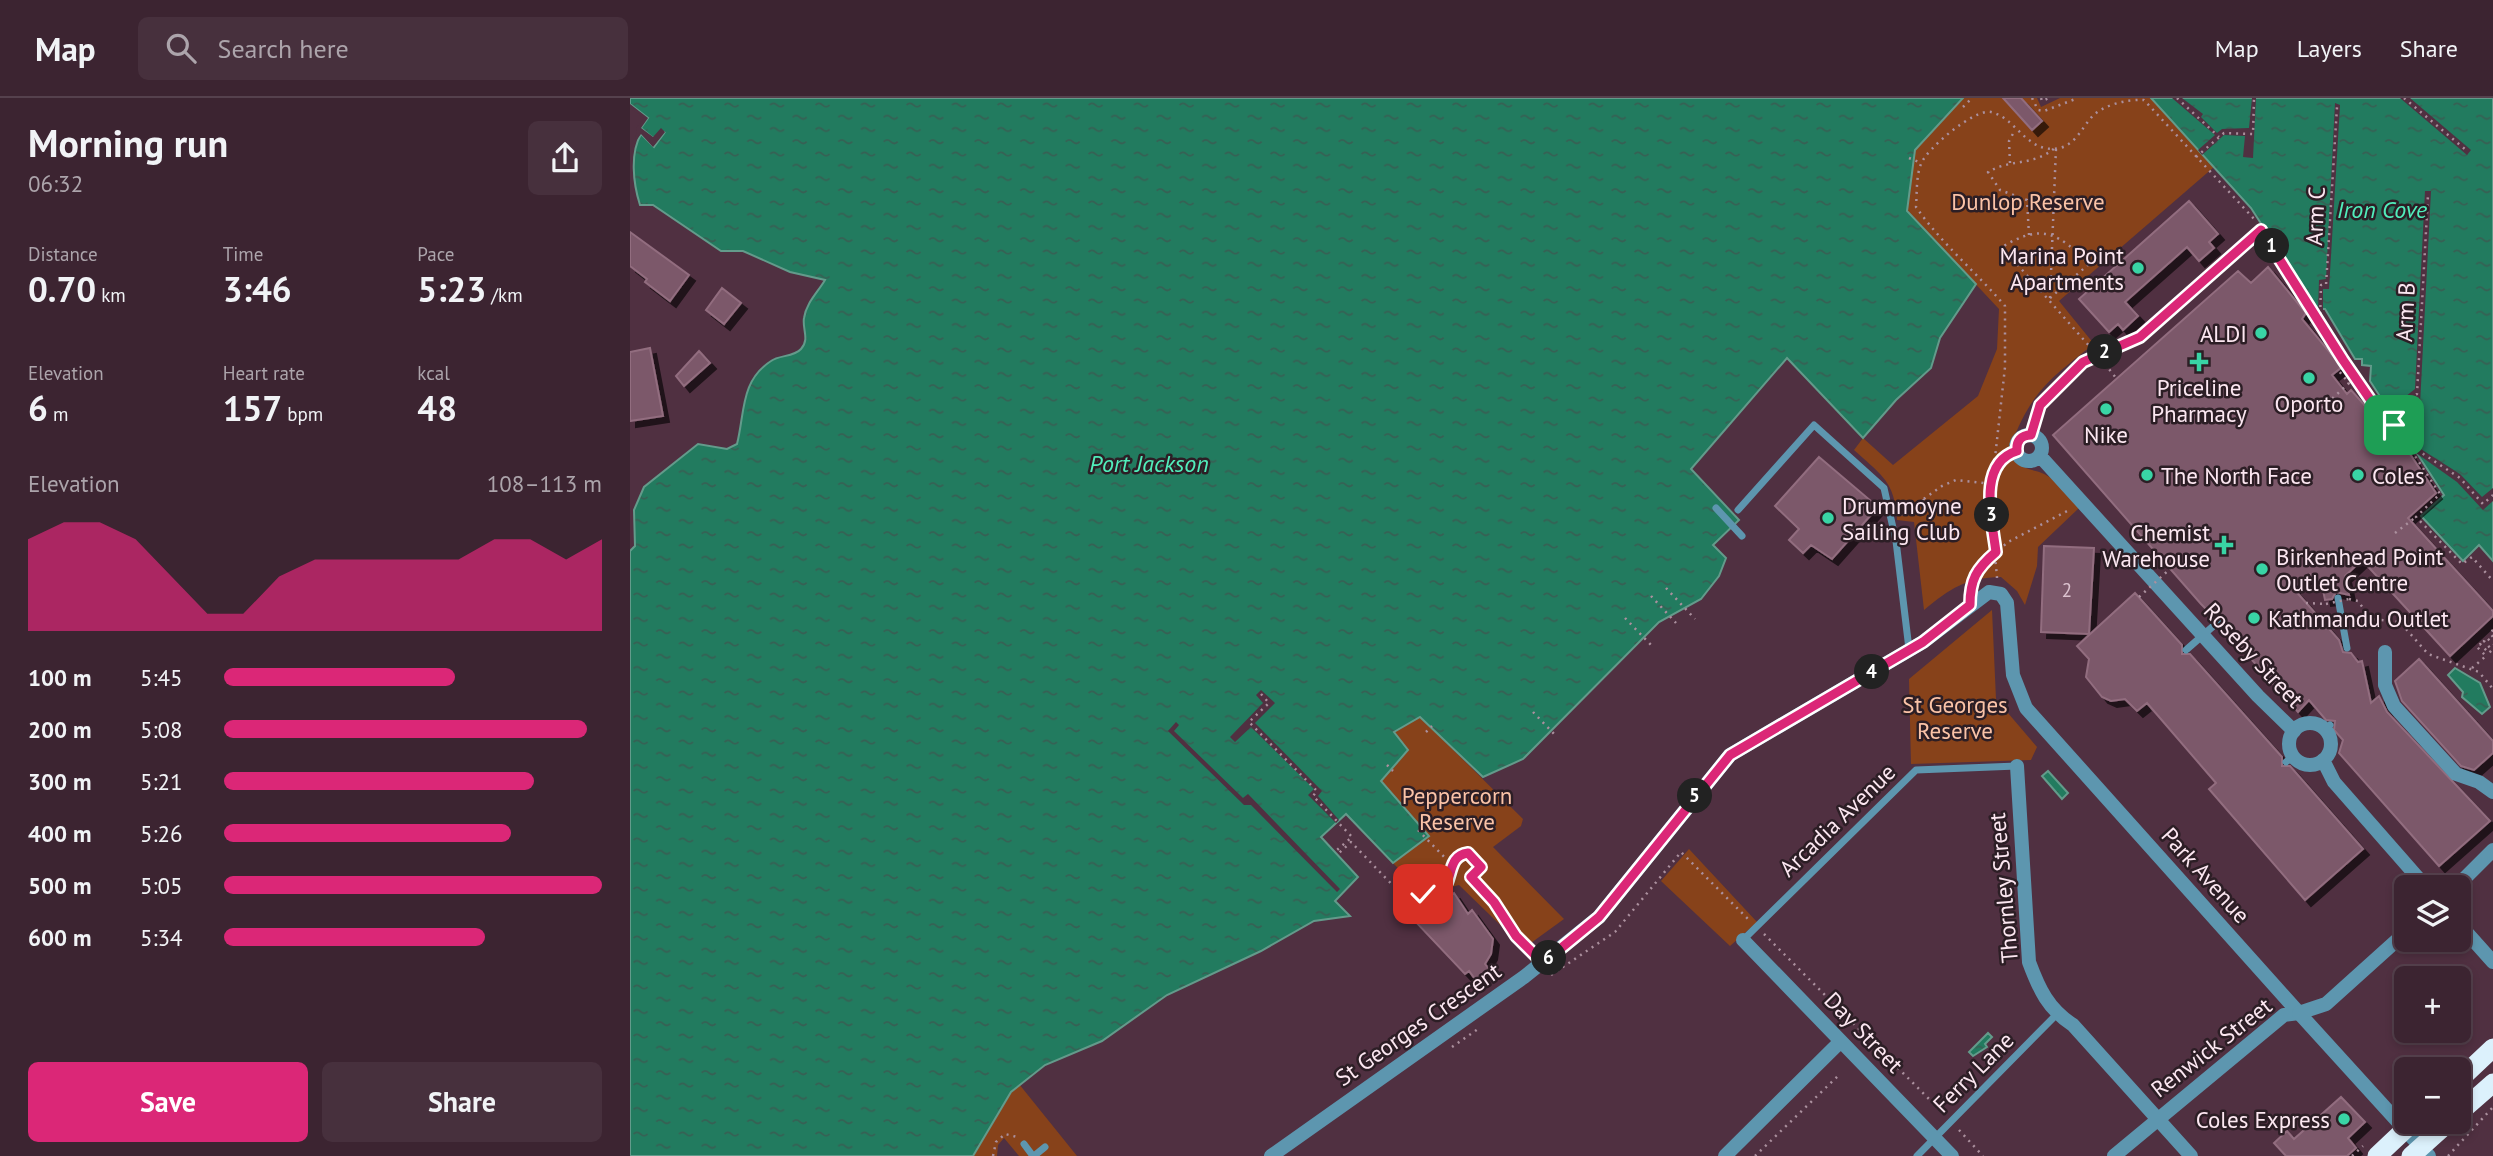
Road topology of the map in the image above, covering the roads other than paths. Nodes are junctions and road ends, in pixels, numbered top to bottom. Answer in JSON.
{"nodes":[{"id":1,"x":2261,"y":230,"type":"road end"},
{"id":2,"x":2031,"y":435,"type":"junction"},
{"id":3,"x":2040,"y":456,"type":"junction"},
{"id":4,"x":1716,"y":508,"type":"dead end"},
{"id":5,"x":1738,"y":510,"type":"dead end"},
{"id":6,"x":1742,"y":536,"type":"dead end"},
{"id":7,"x":2002,"y":595,"type":"joint"},
{"id":8,"x":2338,"y":597,"type":"dead end"},
{"id":9,"x":2218,"y":622,"type":"dead end"},
{"id":10,"x":2347,"y":648,"type":"dead end"},
{"id":11,"x":1910,"y":650,"type":"junction"},
{"id":12,"x":2186,"y":650,"type":"dead end"},
{"id":13,"x":2385,"y":652,"type":"dead end"},
{"id":14,"x":2294,"y":731,"type":"junction"},
{"id":15,"x":2323,"y":760,"type":"junction"},
{"id":16,"x":2017,"y":766,"type":"joint"},
{"id":17,"x":2493,"y":792,"type":"edge"},
{"id":18,"x":2493,"y":850,"type":"edge"},
{"id":19,"x":2417,"y":875,"type":"edge"},
{"id":20,"x":2467,"y":875,"type":"edge"},
{"id":21,"x":1516,"y":936,"type":"road end"},
{"id":22,"x":2471,"y":937,"type":"edge"},
{"id":23,"x":1743,"y":940,"type":"joint"},
{"id":24,"x":2394,"y":943,"type":"edge"},
{"id":25,"x":2493,"y":961,"type":"edge"},
{"id":26,"x":1543,"y":963,"type":"junction"},
{"id":27,"x":2299,"y":1013,"type":"junction"},
{"id":28,"x":2056,"y":1015,"type":"junction"},
{"id":29,"x":1840,"y":1042,"type":"junction"},
{"id":30,"x":2493,"y":1048,"type":"edge"},
{"id":31,"x":2471,"y":1069,"type":"edge"},
{"id":32,"x":2493,"y":1083,"type":"edge"},
{"id":33,"x":2471,"y":1102,"type":"edge"},
{"id":34,"x":2394,"y":1111,"type":"edge"},
{"id":35,"x":2158,"y":1117,"type":"junction"},
{"id":36,"x":2400,"y":1134,"type":"edge"},
{"id":37,"x":2412,"y":1134,"type":"edge"},
{"id":38,"x":2438,"y":1134,"type":"edge"},
{"id":39,"x":1935,"y":1138,"type":"junction"},
{"id":40,"x":1024,"y":1144,"type":"road end"},
{"id":41,"x":1045,"y":1147,"type":"dead end"},
{"id":42,"x":2420,"y":1153,"type":"edge"},
{"id":43,"x":1033,"y":1156,"type":"edge"},
{"id":44,"x":1271,"y":1156,"type":"edge"},
{"id":45,"x":1725,"y":1156,"type":"edge"},
{"id":46,"x":1917,"y":1156,"type":"edge"},
{"id":47,"x":1952,"y":1156,"type":"edge"},
{"id":48,"x":2113,"y":1156,"type":"edge"},
{"id":49,"x":2191,"y":1156,"type":"edge"},
{"id":50,"x":2377,"y":1156,"type":"edge"}],
"edges":[{"from":1,"to":2,"type":"lane"},
{"from":2,"to":3,"type":"street","name":"Roseby Street"},
{"from":2,"to":3,"type":"street"},
{"from":3,"to":14,"type":"street","name":"Roseby Street"},
{"from":4,"to":6,"type":"lane"},
{"from":5,"to":11,"type":"lane"},
{"from":7,"to":11,"type":"street","name":"St Georges Crescent"},
{"from":7,"to":27,"type":"street","name":"Park Avenue"},
{"from":8,"to":10,"type":"lane"},
{"from":9,"to":12,"type":"lane","bridge":true},
{"from":11,"to":26,"type":"street","name":"St Georges Crescent"},
{"from":13,"to":17,"type":"street"},
{"from":14,"to":15,"type":"street"},
{"from":14,"to":15,"type":"street"},
{"from":15,"to":19,"type":"street"},
{"from":16,"to":23,"type":"lane","name":"Arcadia Avenue"},
{"from":16,"to":28,"type":"street","name":"Thornley Street"},
{"from":18,"to":20,"type":"street"},
{"from":21,"to":26,"type":"lane"},
{"from":22,"to":25,"type":"street"},
{"from":23,"to":29,"type":"street","name":"Day Street"},
{"from":24,"to":27,"type":"street","name":"Renwick Street"},
{"from":26,"to":44,"type":"street","name":"St Georges Crescent"},
{"from":27,"to":34,"type":"street","name":"Park Avenue"},
{"from":27,"to":35,"type":"street","name":"Renwick Street"},
{"from":28,"to":35,"type":"street","name":"Thornley Street"},
{"from":28,"to":39,"type":"lane","name":"Ferry Lane"},
{"from":29,"to":39,"type":"street","name":"Day Street"},
{"from":29,"to":45,"type":"street"},
{"from":30,"to":31,"type":"highway"},
{"from":32,"to":33,"type":"highway"},
{"from":35,"to":48,"type":"street","name":"Renwick Street"},
{"from":35,"to":49,"type":"street","name":"Thornley Street"},
{"from":36,"to":50,"type":"highway"},
{"from":37,"to":42,"type":"street","name":"Park Avenue"},
{"from":38,"to":42,"type":"highway"},
{"from":39,"to":46,"type":"lane","name":"Ferry Lane"},
{"from":39,"to":47,"type":"street","name":"Day Street"},
{"from":40,"to":43,"type":"lane"},
{"from":41,"to":43,"type":"lane"}]}
